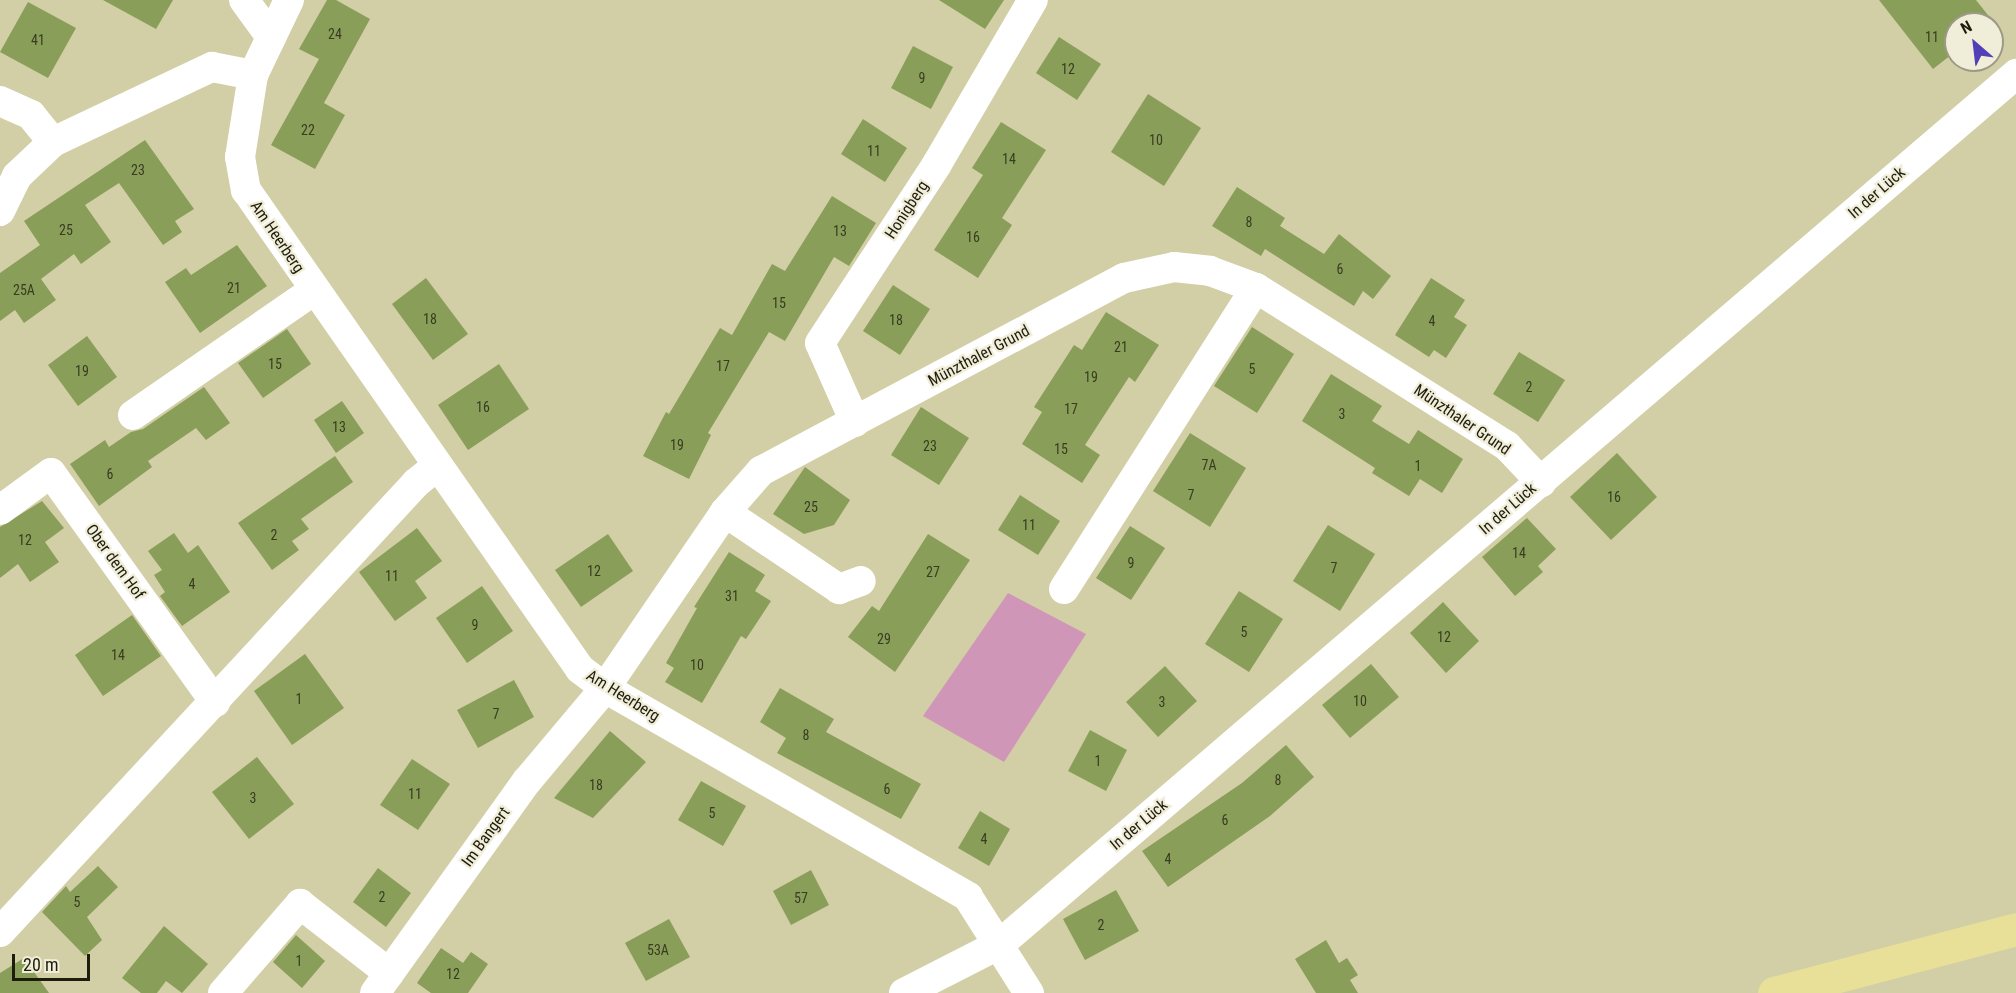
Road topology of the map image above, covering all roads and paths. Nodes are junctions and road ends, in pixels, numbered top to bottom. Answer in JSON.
{"nodes":[{"id":1,"x":244,"y":0,"type":"edge"},
{"id":2,"x":289,"y":0,"type":"edge"},
{"id":3,"x":1033,"y":0,"type":"edge"},
{"id":4,"x":271,"y":37,"type":"junction"},
{"id":5,"x":2016,"y":74,"type":"edge"},
{"id":6,"x":253,"y":75,"type":"junction"},
{"id":7,"x":0,"y":101,"type":"edge"},
{"id":8,"x":53,"y":142,"type":"junction"},
{"id":9,"x":0,"y":212,"type":"edge"},
{"id":10,"x":1256,"y":288,"type":"junction"},
{"id":11,"x":314,"y":290,"type":"junction"},
{"id":12,"x":133,"y":415,"type":"dead end"},
{"id":13,"x":855,"y":422,"type":"junction"},
{"id":14,"x":436,"y":466,"type":"junction"},
{"id":15,"x":1540,"y":482,"type":"junction"},
{"id":16,"x":0,"y":510,"type":"edge"},
{"id":17,"x":725,"y":512,"type":"junction"},
{"id":18,"x":861,"y":581,"type":"dead end"},
{"id":19,"x":1064,"y":589,"type":"dead end"},
{"id":20,"x":605,"y":688,"type":"junction"},
{"id":21,"x":215,"y":702,"type":"junction"},
{"id":22,"x":2016,"y":929,"type":"edge"},
{"id":23,"x":0,"y":932,"type":"edge"},
{"id":24,"x":1000,"y":944,"type":"junction"},
{"id":25,"x":382,"y":983,"type":"edge"},
{"id":26,"x":223,"y":993,"type":"edge"},
{"id":27,"x":904,"y":993,"type":"edge"},
{"id":28,"x":1029,"y":993,"type":"edge"},
{"id":29,"x":1774,"y":993,"type":"edge"}],
"edges":[{"from":1,"to":4,"type":"street"},
{"from":2,"to":4,"type":"street","name":"Am Heerberg"},
{"from":3,"to":13,"type":"street","name":"Honigberg"},
{"from":4,"to":6,"type":"street","name":"Am Heerberg"},
{"from":5,"to":15,"type":"street","name":"In der Lück"},
{"from":6,"to":8,"type":"street"},
{"from":6,"to":11,"type":"street","name":"Am Heerberg"},
{"from":7,"to":8,"type":"street"},
{"from":8,"to":9,"type":"street"},
{"from":10,"to":13,"type":"street","name":"Münzthaler Grund"},
{"from":10,"to":15,"type":"street","name":"Münzthaler Grund"},
{"from":10,"to":19,"type":"street"},
{"from":11,"to":12,"type":"street","name":"Am Heerberg"},
{"from":11,"to":14,"type":"street","name":"Am Heerberg"},
{"from":13,"to":17,"type":"street","name":"Münzthaler Grund"},
{"from":14,"to":20,"type":"street","name":"Am Heerberg"},
{"from":14,"to":21,"type":"street"},
{"from":15,"to":24,"type":"street","name":"In der Lück"},
{"from":16,"to":21,"type":"street","name":"Ober dem Hof"},
{"from":17,"to":18,"type":"street"},
{"from":17,"to":20,"type":"street","name":"Münzthaler Grund"},
{"from":20,"to":24,"type":"street","name":"Am Heerberg"},
{"from":20,"to":25,"type":"street","name":"Im Bangert"},
{"from":21,"to":23,"type":"street"},
{"from":22,"to":29,"type":"main road"},
{"from":24,"to":27,"type":"street","name":"In der Lück"},
{"from":24,"to":28,"type":"street","name":"Am Heerberg"},
{"from":25,"to":26,"type":"street"}]}
